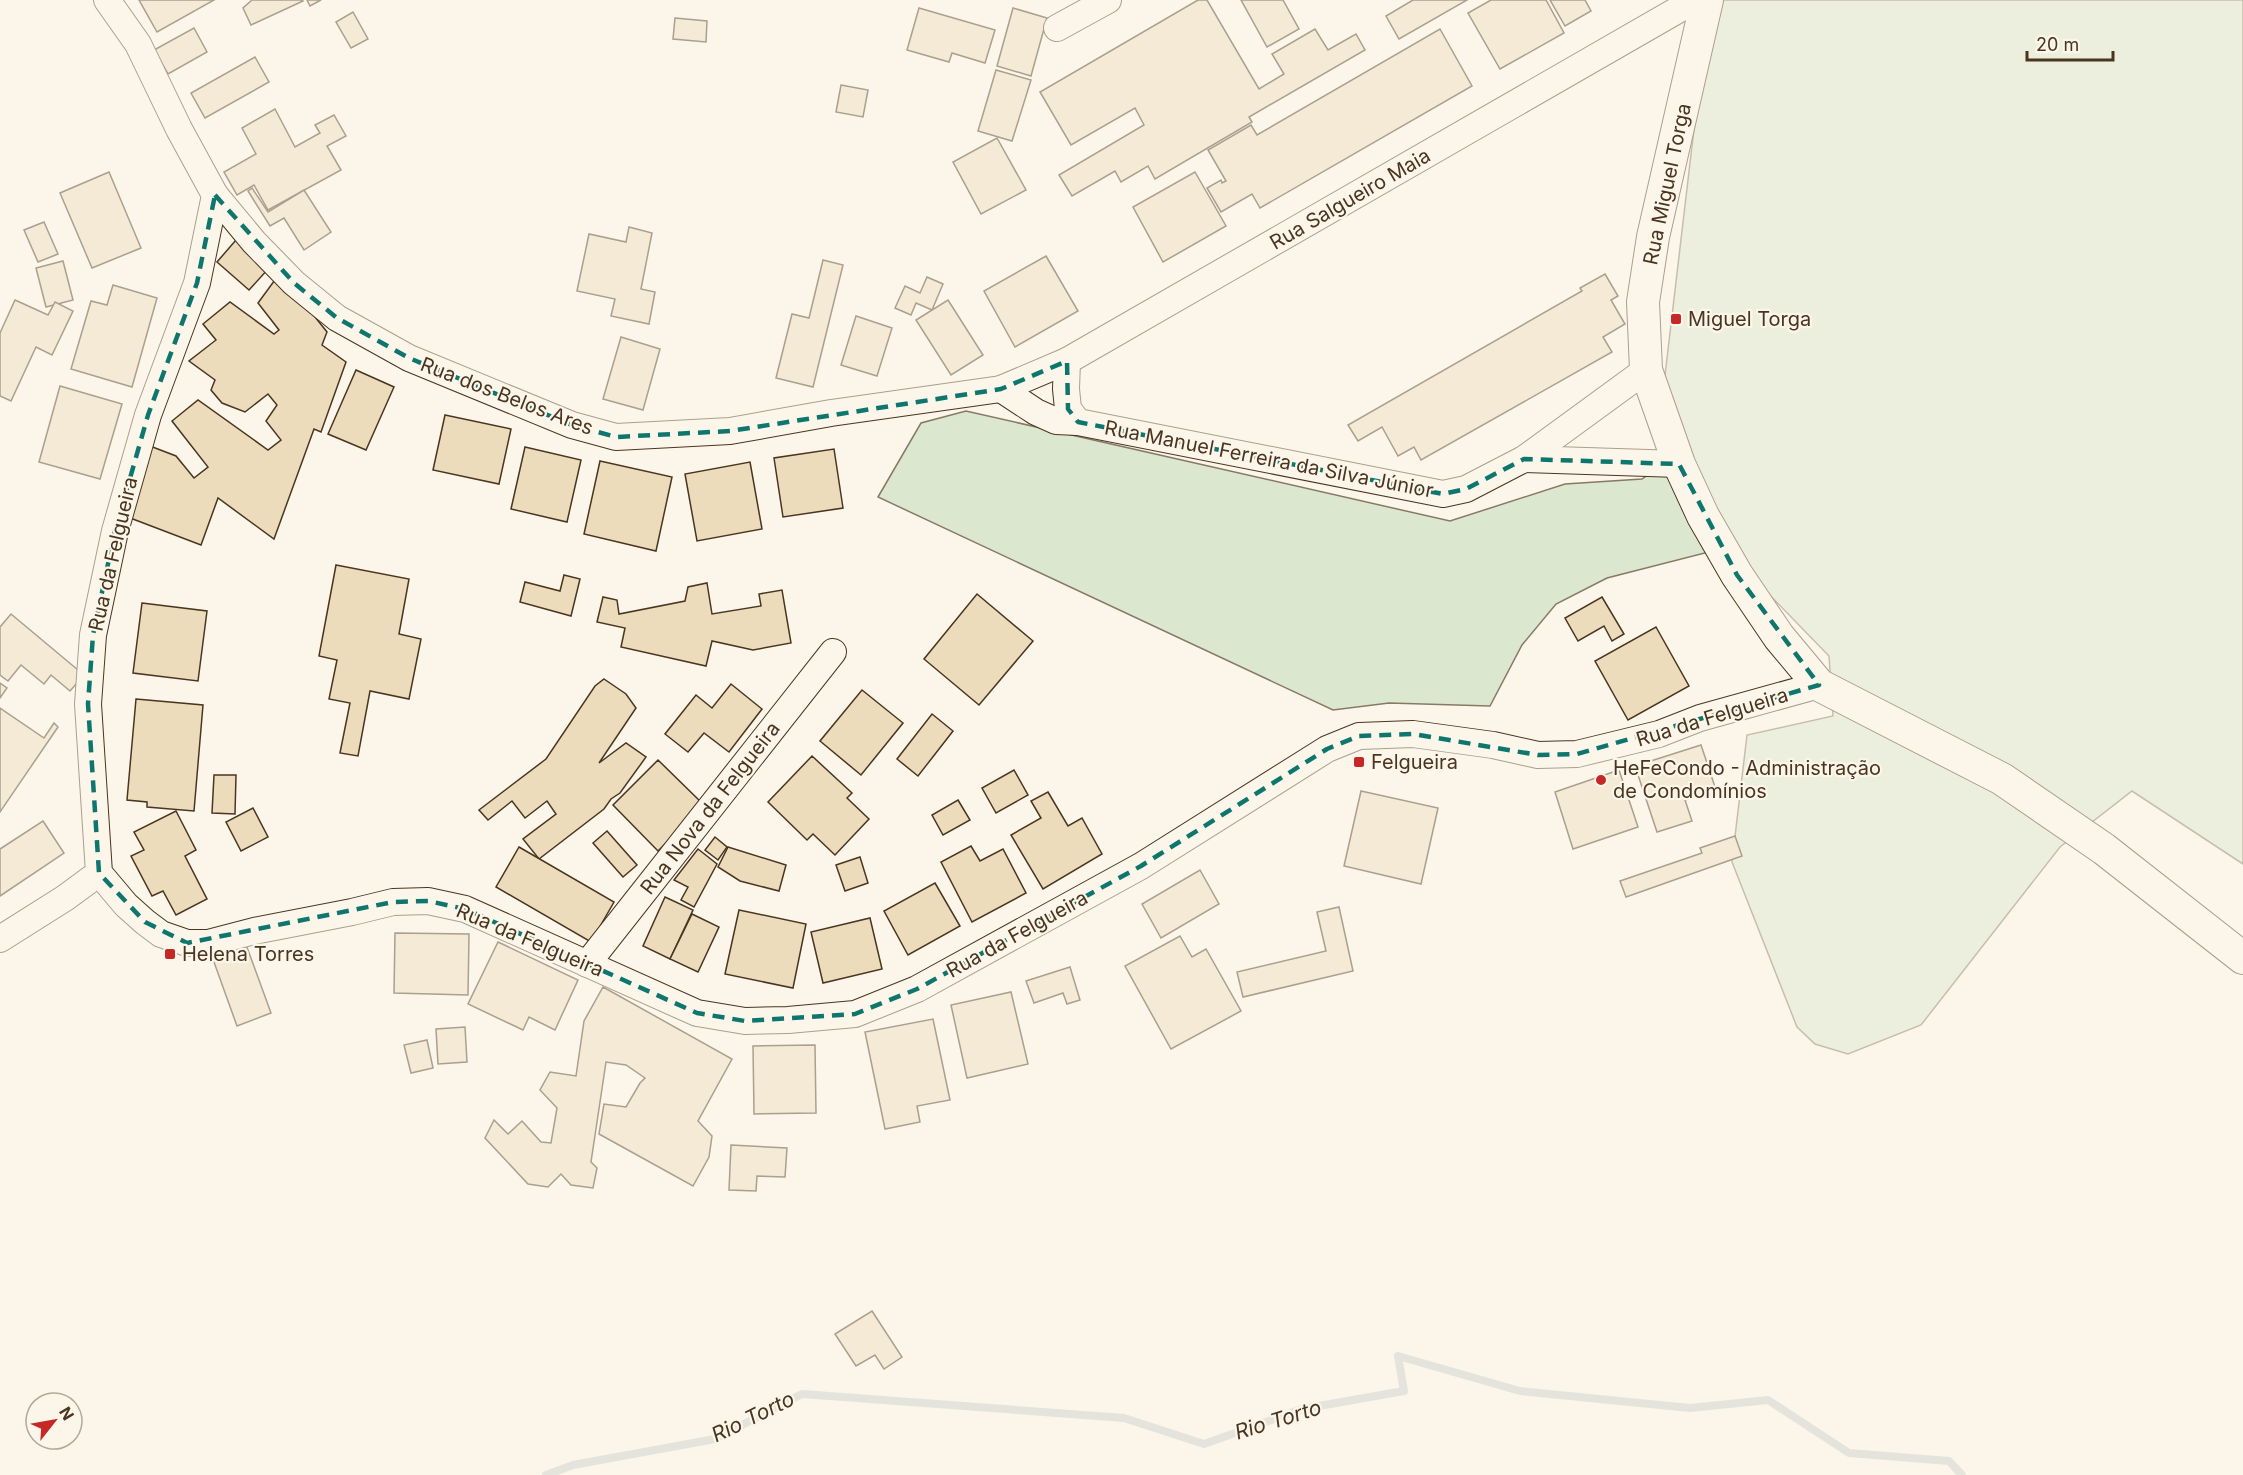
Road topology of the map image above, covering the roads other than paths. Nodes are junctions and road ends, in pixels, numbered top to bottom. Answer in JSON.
{"nodes":[{"id":1,"x":107,"y":0,"type":"edge"},
{"id":2,"x":1108,"y":0,"type":"edge"},
{"id":3,"x":1695,"y":0,"type":"edge"},
{"id":4,"x":1707,"y":0,"type":"edge"},
{"id":5,"x":1057,"y":28,"type":"dead end"},
{"id":6,"x":215,"y":195,"type":"junction"},
{"id":7,"x":1067,"y":362,"type":"junction"},
{"id":8,"x":1646,"y":370,"type":"junction"},
{"id":9,"x":1001,"y":389,"type":"junction"},
{"id":10,"x":1078,"y":422,"type":"junction"},
{"id":11,"x":1524,"y":459,"type":"junction"},
{"id":12,"x":1679,"y":464,"type":"junction"},
{"id":13,"x":833,"y":652,"type":"dead end"},
{"id":14,"x":1819,"y":685,"type":"junction"},
{"id":15,"x":99,"y":873,"type":"junction"},
{"id":16,"x":0,"y":939,"type":"edge"},
{"id":17,"x":2243,"y":958,"type":"edge"},
{"id":18,"x":587,"y":964,"type":"junction"}],
"edges":[{"from":1,"to":6,"type":"street"},
{"from":2,"to":5,"type":"street"},
{"from":3,"to":7,"type":"street","name":"Rua Salgueiro Maia"},
{"from":4,"to":8,"type":"street","name":"Rua Miguel Torga"},
{"from":6,"to":9,"type":"street","name":"Rua dos Belos Ares"},
{"from":6,"to":15,"type":"street","name":"Rua da Felgueira"},
{"from":7,"to":9,"type":"street","name":"Rua Salgueiro Maia"},
{"from":7,"to":10,"type":"street","name":"Rua Manuel Ferreira da Silva Júnior"},
{"from":8,"to":11,"type":"street","name":"Rua Manuel Ferreira da Silva Júnior"},
{"from":8,"to":12,"type":"street","name":"Rua Miguel Torga"},
{"from":9,"to":10,"type":"street","name":"Rua Manuel Ferreira da Silva Júnior"},
{"from":10,"to":11,"type":"street","name":"Rua Manuel Ferreira da Silva Júnior"},
{"from":11,"to":12,"type":"street","name":"Rua Manuel Ferreira da Silva Júnior"},
{"from":12,"to":14,"type":"street","name":"Rua Miguel Torga"},
{"from":13,"to":18,"type":"street","name":"Rua Nova da Felgueira"},
{"from":14,"to":17,"type":"street"},
{"from":14,"to":18,"type":"street","name":"Rua da Felgueira"},
{"from":15,"to":16,"type":"street"},
{"from":15,"to":18,"type":"street","name":"Rua da Felgueira"}]}
